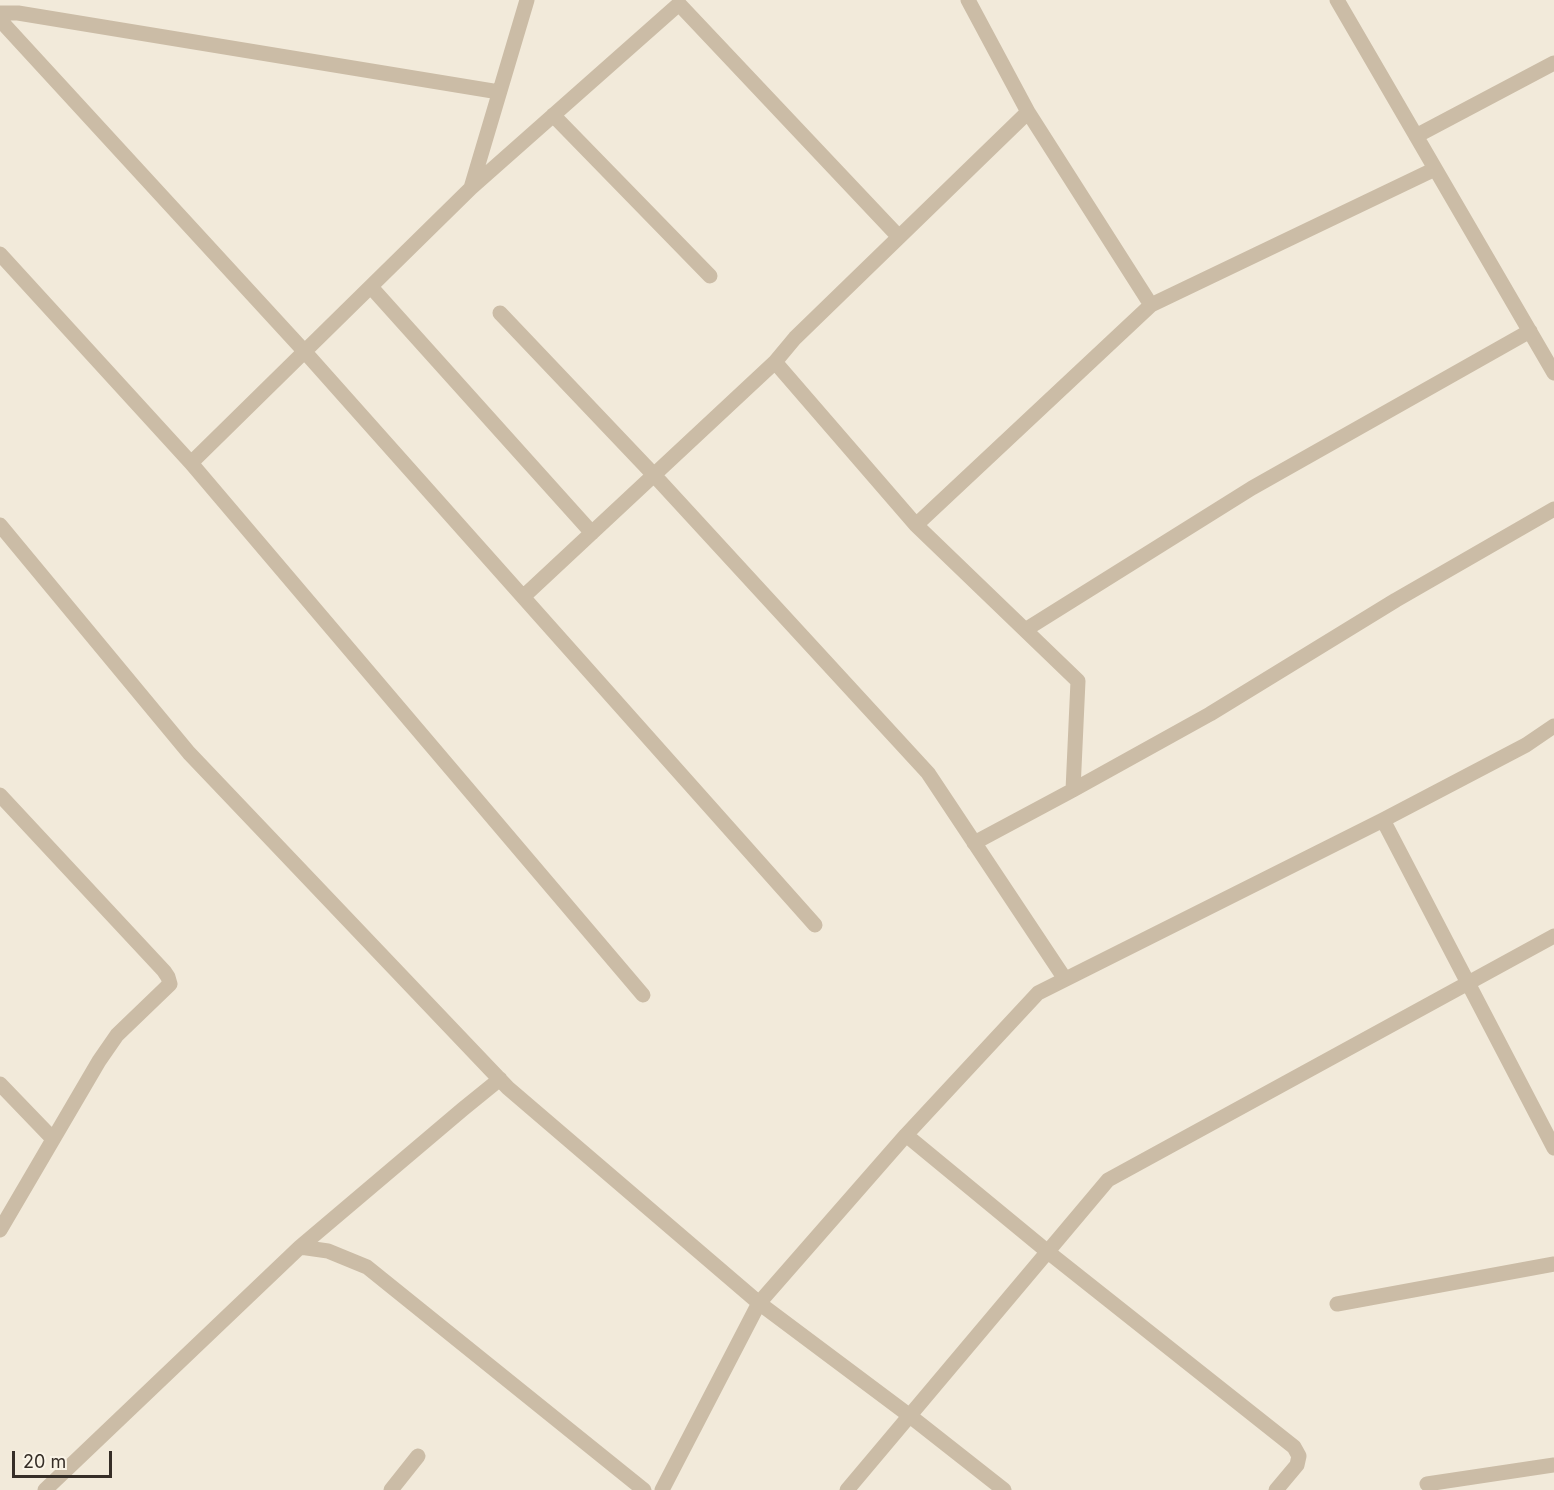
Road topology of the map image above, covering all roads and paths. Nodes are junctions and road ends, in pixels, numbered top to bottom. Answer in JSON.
{"nodes":[{"id":1,"x":527,"y":0,"type":"edge"},
{"id":2,"x":968,"y":0,"type":"edge"},
{"id":3,"x":1337,"y":0,"type":"edge"},
{"id":4,"x":0,"y":13,"type":"edge"},
{"id":5,"x":0,"y":20,"type":"edge"},
{"id":6,"x":1554,"y":63,"type":"edge"},
{"id":7,"x":499,"y":92,"type":"junction"},
{"id":8,"x":1028,"y":112,"type":"junction"},
{"id":9,"x":554,"y":115,"type":"junction"},
{"id":10,"x":1416,"y":136,"type":"junction"},
{"id":11,"x":1435,"y":169,"type":"junction"},
{"id":12,"x":471,"y":188,"type":"junction"},
{"id":13,"x":899,"y":237,"type":"junction"},
{"id":14,"x":0,"y":254,"type":"edge"},
{"id":15,"x":710,"y":276,"type":"dead end"},
{"id":16,"x":371,"y":287,"type":"junction"},
{"id":17,"x":1151,"y":305,"type":"junction"},
{"id":18,"x":500,"y":313,"type":"dead end"},
{"id":19,"x":1530,"y":331,"type":"junction"},
{"id":20,"x":305,"y":352,"type":"junction"},
{"id":21,"x":775,"y":362,"type":"junction"},
{"id":22,"x":1553,"y":367,"type":"edge"},
{"id":23,"x":191,"y":463,"type":"junction"},
{"id":24,"x":654,"y":475,"type":"junction"},
{"id":25,"x":1554,"y":509,"type":"edge"},
{"id":26,"x":0,"y":525,"type":"edge"},
{"id":27,"x":916,"y":525,"type":"junction"},
{"id":28,"x":592,"y":533,"type":"junction"},
{"id":29,"x":523,"y":597,"type":"junction"},
{"id":30,"x":1025,"y":630,"type":"junction"},
{"id":31,"x":1554,"y":726,"type":"edge"},
{"id":32,"x":1073,"y":790,"type":"junction"},
{"id":33,"x":0,"y":795,"type":"edge"},
{"id":34,"x":1383,"y":820,"type":"junction"},
{"id":35,"x":974,"y":843,"type":"junction"},
{"id":36,"x":815,"y":925,"type":"dead end"},
{"id":37,"x":1554,"y":936,"type":"edge"},
{"id":38,"x":1065,"y":979,"type":"junction"},
{"id":39,"x":1469,"y":982,"type":"junction"},
{"id":40,"x":643,"y":995,"type":"dead end"},
{"id":41,"x":500,"y":1079,"type":"junction"},
{"id":42,"x":0,"y":1084,"type":"edge"},
{"id":43,"x":906,"y":1135,"type":"junction"},
{"id":44,"x":53,"y":1139,"type":"junction"},
{"id":45,"x":1554,"y":1148,"type":"edge"},
{"id":46,"x":0,"y":1230,"type":"edge"},
{"id":47,"x":300,"y":1247,"type":"junction"},
{"id":48,"x":1048,"y":1252,"type":"junction"},
{"id":49,"x":1554,"y":1264,"type":"edge"},
{"id":50,"x":759,"y":1303,"type":"junction"},
{"id":51,"x":1337,"y":1304,"type":"dead end"},
{"id":52,"x":910,"y":1416,"type":"junction"},
{"id":53,"x":418,"y":1456,"type":"dead end"},
{"id":54,"x":1554,"y":1465,"type":"edge"},
{"id":55,"x":1427,"y":1484,"type":"dead end"},
{"id":56,"x":45,"y":1490,"type":"edge"},
{"id":57,"x":391,"y":1490,"type":"edge"},
{"id":58,"x":644,"y":1490,"type":"edge"},
{"id":59,"x":662,"y":1490,"type":"edge"},
{"id":60,"x":847,"y":1490,"type":"edge"},
{"id":61,"x":1004,"y":1490,"type":"edge"},
{"id":62,"x":1276,"y":1490,"type":"edge"}],
"edges":[{"from":1,"to":7,"type":"street"},
{"from":2,"to":8,"type":"street"},
{"from":3,"to":10,"type":"street"},
{"from":4,"to":7,"type":"street"},
{"from":5,"to":20,"type":"street"},
{"from":6,"to":10,"type":"street"},
{"from":7,"to":12,"type":"street"},
{"from":8,"to":13,"type":"street"},
{"from":8,"to":17,"type":"street"},
{"from":9,"to":12,"type":"street"},
{"from":9,"to":13,"type":"street"},
{"from":9,"to":15,"type":"street"},
{"from":10,"to":11,"type":"street"},
{"from":11,"to":17,"type":"street"},
{"from":11,"to":19,"type":"street"},
{"from":12,"to":16,"type":"street"},
{"from":13,"to":21,"type":"street"},
{"from":14,"to":23,"type":"street"},
{"from":16,"to":20,"type":"street"},
{"from":16,"to":28,"type":"street"},
{"from":17,"to":27,"type":"street"},
{"from":18,"to":24,"type":"street"},
{"from":19,"to":22,"type":"street"},
{"from":19,"to":30,"type":"street"},
{"from":20,"to":23,"type":"street"},
{"from":20,"to":29,"type":"street"},
{"from":21,"to":24,"type":"street"},
{"from":21,"to":27,"type":"street"},
{"from":23,"to":40,"type":"street"},
{"from":24,"to":28,"type":"street"},
{"from":24,"to":35,"type":"street"},
{"from":25,"to":32,"type":"street"},
{"from":26,"to":41,"type":"street"},
{"from":27,"to":30,"type":"street"},
{"from":28,"to":29,"type":"street"},
{"from":29,"to":36,"type":"street"},
{"from":30,"to":32,"type":"street"},
{"from":31,"to":34,"type":"street"},
{"from":32,"to":35,"type":"street"},
{"from":33,"to":44,"type":"street"},
{"from":34,"to":38,"type":"street"},
{"from":34,"to":39,"type":"street"},
{"from":35,"to":38,"type":"street"},
{"from":37,"to":39,"type":"street"},
{"from":38,"to":43,"type":"street"},
{"from":39,"to":45,"type":"street"},
{"from":39,"to":48,"type":"street"},
{"from":41,"to":47,"type":"street"},
{"from":41,"to":50,"type":"street"},
{"from":42,"to":44,"type":"street"},
{"from":43,"to":48,"type":"street"},
{"from":43,"to":50,"type":"street"},
{"from":44,"to":46,"type":"street"},
{"from":47,"to":56,"type":"street"},
{"from":47,"to":58,"type":"street"},
{"from":48,"to":52,"type":"street"},
{"from":48,"to":62,"type":"street"},
{"from":49,"to":51,"type":"street"},
{"from":50,"to":52,"type":"street"},
{"from":50,"to":59,"type":"street"},
{"from":52,"to":60,"type":"street"},
{"from":52,"to":61,"type":"street"},
{"from":53,"to":57,"type":"street"},
{"from":54,"to":55,"type":"street"}]}
